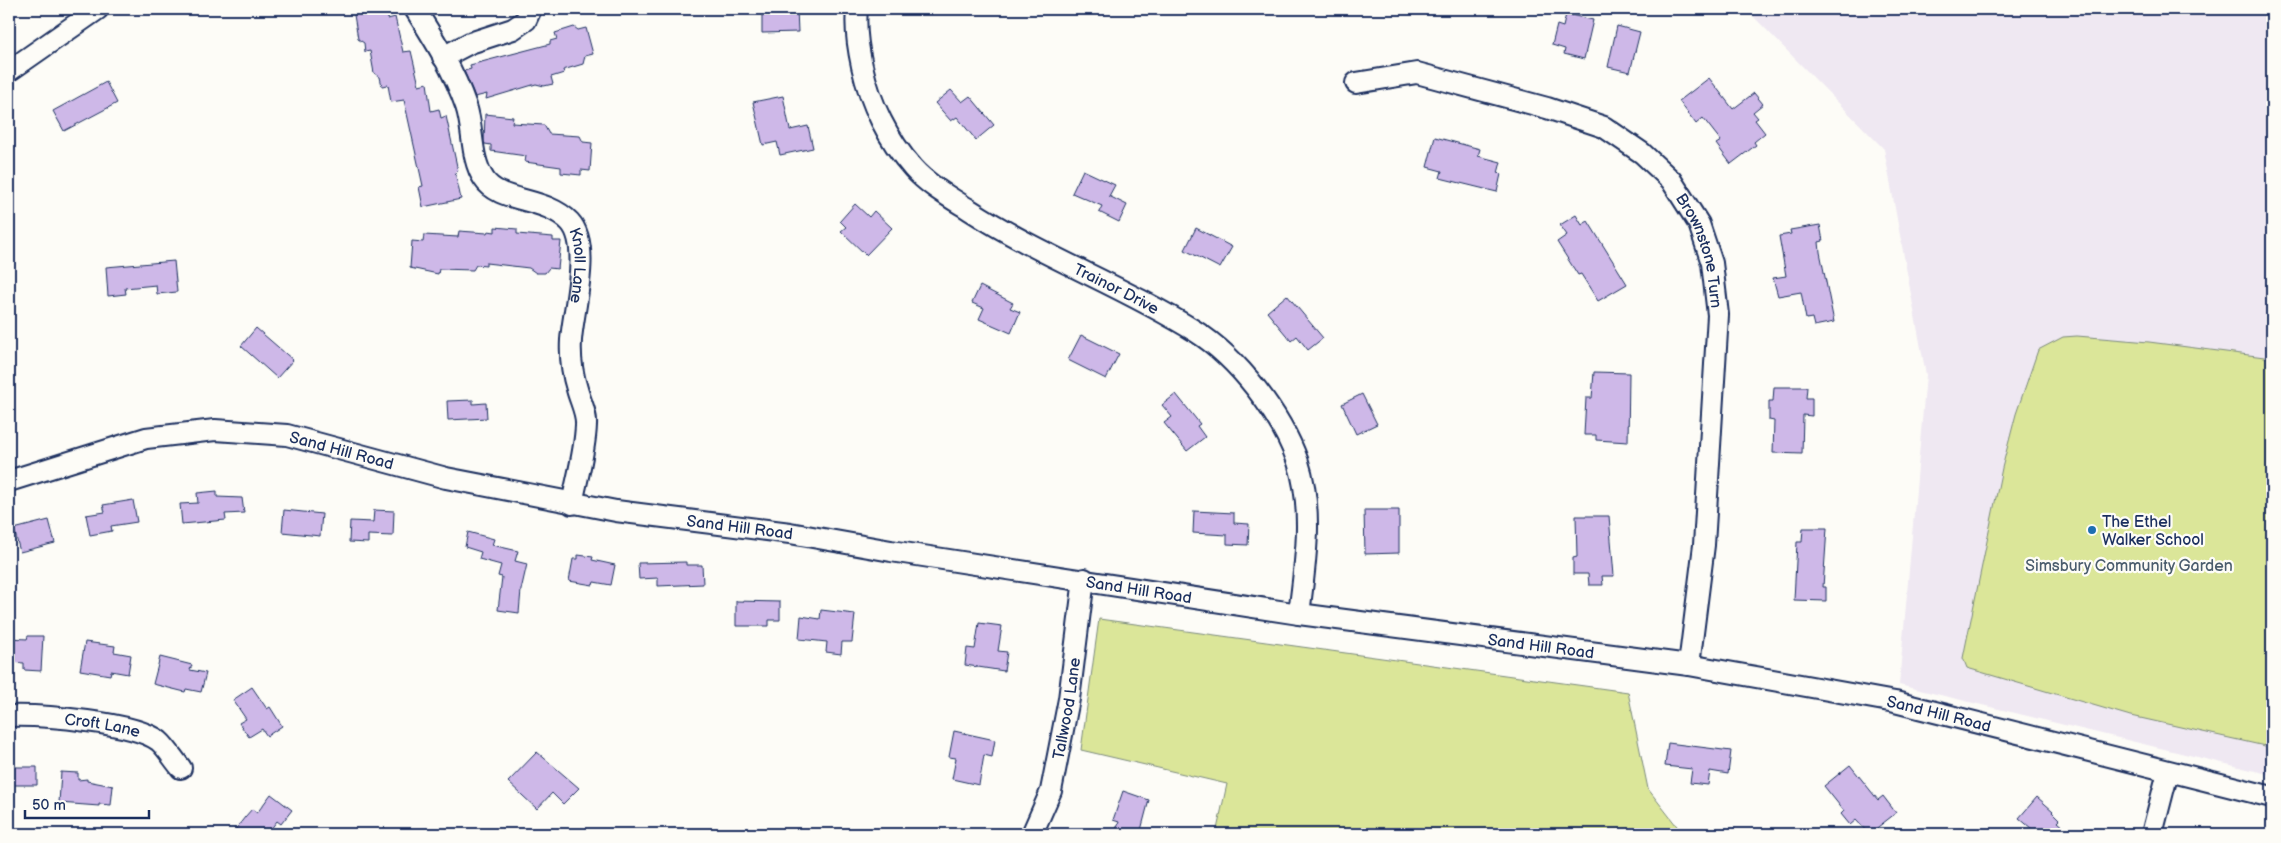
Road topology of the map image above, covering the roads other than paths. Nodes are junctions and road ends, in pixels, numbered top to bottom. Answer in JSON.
{"nodes":[{"id":1,"x":98,"y":9,"type":"edge"},
{"id":2,"x":415,"y":9,"type":"edge"},
{"id":3,"x":530,"y":9,"type":"edge"},
{"id":4,"x":857,"y":9,"type":"edge"},
{"id":5,"x":443,"y":57,"type":"junction"},
{"id":6,"x":9,"y":71,"type":"edge"},
{"id":7,"x":1356,"y":83,"type":"dead end"},
{"id":8,"x":9,"y":481,"type":"edge"},
{"id":9,"x":572,"y":504,"type":"junction"},
{"id":10,"x":1084,"y":579,"type":"junction"},
{"id":11,"x":1299,"y":614,"type":"junction"},
{"id":12,"x":1690,"y":665,"type":"junction"},
{"id":13,"x":9,"y":716,"type":"edge"},
{"id":14,"x":181,"y":768,"type":"dead end"},
{"id":15,"x":2168,"y":772,"type":"junction"},
{"id":16,"x":2272,"y":797,"type":"edge"},
{"id":17,"x":1032,"y":834,"type":"edge"},
{"id":18,"x":2152,"y":834,"type":"edge"}],
"edges":[{"from":1,"to":6,"type":"street"},
{"from":2,"to":5,"type":"street","name":"Knoll Lane"},
{"from":3,"to":5,"type":"street"},
{"from":4,"to":11,"type":"street","name":"Trainor Drive"},
{"from":5,"to":9,"type":"street","name":"Knoll Lane"},
{"from":7,"to":12,"type":"street","name":"Brownstone Turn"},
{"from":8,"to":9,"type":"street","name":"Sand Hill Road"},
{"from":9,"to":10,"type":"street","name":"Sand Hill Road"},
{"from":10,"to":11,"type":"street","name":"Sand Hill Road"},
{"from":10,"to":17,"type":"street","name":"Tallwood Lane"},
{"from":11,"to":12,"type":"street","name":"Sand Hill Road"},
{"from":12,"to":15,"type":"street","name":"Sand Hill Road"},
{"from":13,"to":14,"type":"street","name":"Croft Lane"},
{"from":15,"to":16,"type":"street","name":"Sand Hill Road"},
{"from":15,"to":18,"type":"street"}]}
